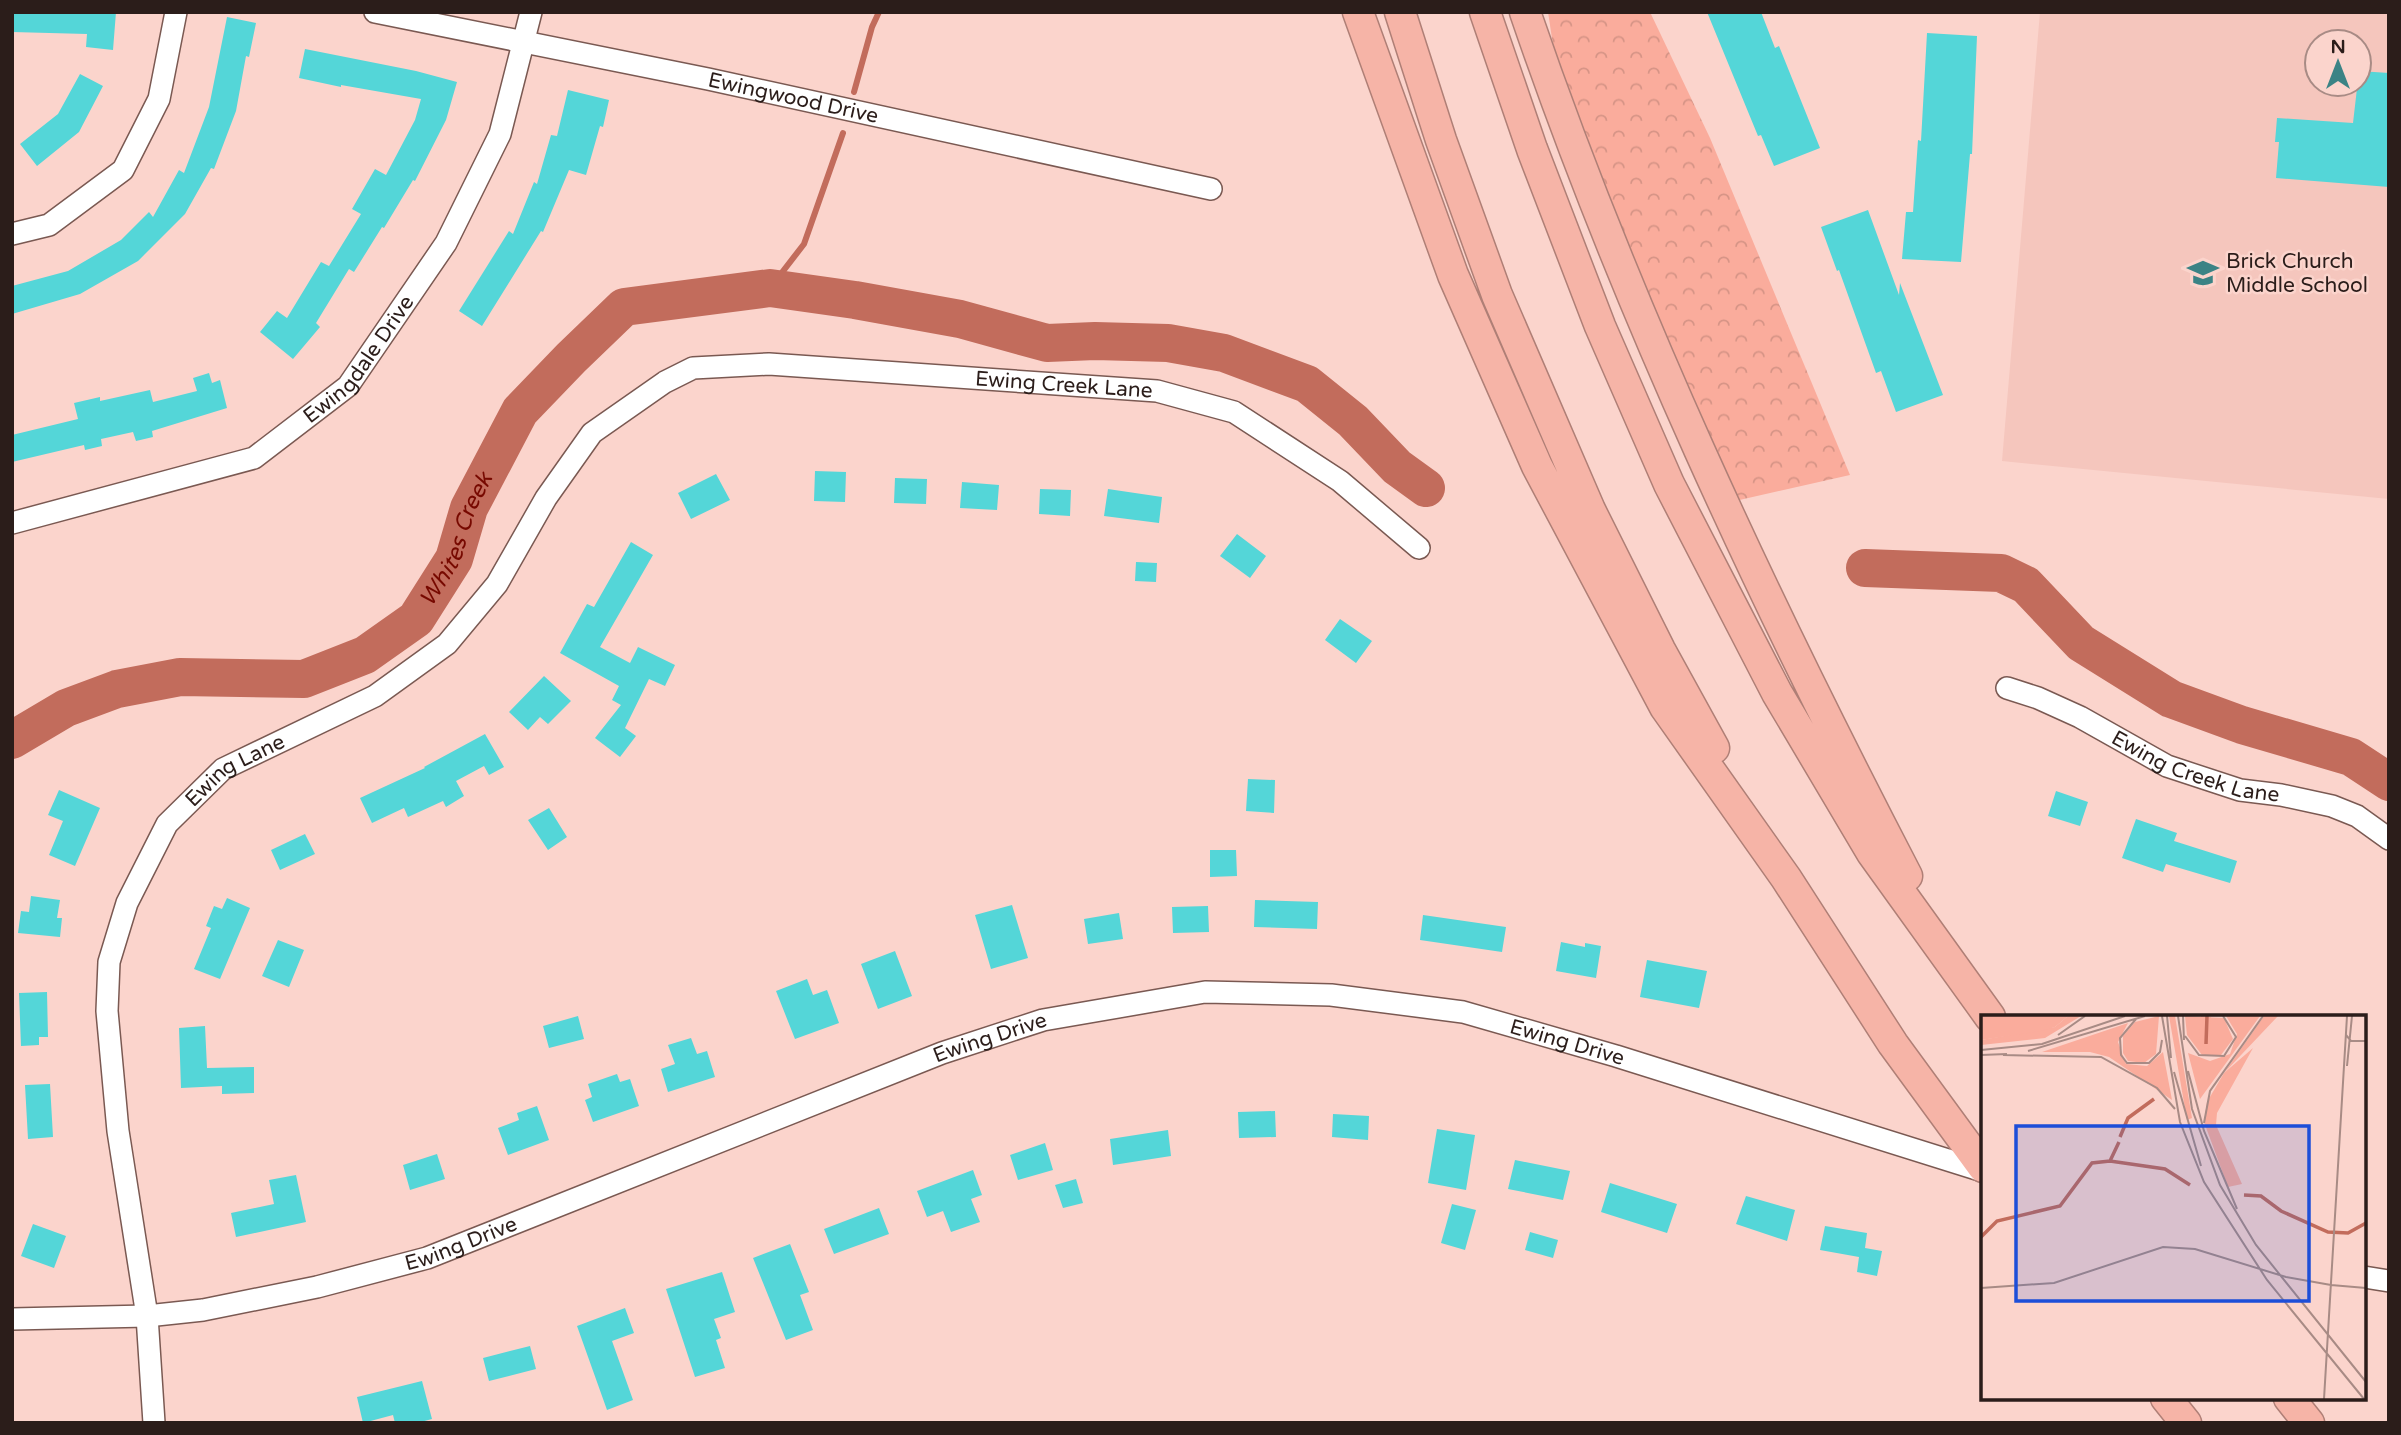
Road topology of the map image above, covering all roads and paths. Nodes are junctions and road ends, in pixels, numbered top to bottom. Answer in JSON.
{"nodes":[{"id":1,"x":176,"y":12,"type":"edge"},
{"id":2,"x":375,"y":12,"type":"edge"},
{"id":3,"x":531,"y":12,"type":"edge"},
{"id":4,"x":1357,"y":12,"type":"edge"},
{"id":5,"x":1400,"y":12,"type":"edge"},
{"id":6,"x":1485,"y":12,"type":"edge"},
{"id":7,"x":1525,"y":12,"type":"edge"},
{"id":8,"x":1536,"y":12,"type":"edge"},
{"id":9,"x":524,"y":43,"type":"junction"},
{"id":10,"x":1538,"y":49,"type":"junction"},
{"id":11,"x":1211,"y":189,"type":"dead end"},
{"id":12,"x":12,"y":234,"type":"edge"},
{"id":13,"x":665,"y":382,"type":"joint"},
{"id":14,"x":12,"y":523,"type":"edge"},
{"id":15,"x":1419,"y":548,"type":"dead end"},
{"id":16,"x":2007,"y":688,"type":"dead end"},
{"id":17,"x":2389,"y":839,"type":"edge"},
{"id":18,"x":1786,"y":878,"type":"junction"},
{"id":19,"x":1961,"y":978,"type":"junction"},
{"id":20,"x":1989,"y":1015,"type":"edge"},
{"id":21,"x":1981,"y":1166,"type":"edge"},
{"id":22,"x":1981,"y":1168,"type":"edge"},
{"id":23,"x":2366,"y":1277,"type":"edge"},
{"id":24,"x":2389,"y":1281,"type":"edge"},
{"id":25,"x":147,"y":1316,"type":"junction"},
{"id":26,"x":12,"y":1319,"type":"edge"},
{"id":27,"x":2167,"y":1400,"type":"edge"},
{"id":28,"x":2291,"y":1400,"type":"edge"},
{"id":29,"x":153,"y":1423,"type":"edge"},
{"id":30,"x":2186,"y":1423,"type":"edge"},
{"id":31,"x":2309,"y":1423,"type":"edge"}],
"edges":[{"from":1,"to":12,"type":"street"},
{"from":2,"to":9,"type":"street","name":"Ewingwood Drive"},
{"from":3,"to":9,"type":"street","name":"Ewingdale Drive"},
{"from":4,"to":18,"type":"highway"},
{"from":5,"to":18,"type":"highway"},
{"from":6,"to":19,"type":"highway"},
{"from":7,"to":10,"type":"highway"},
{"from":8,"to":10,"type":"highway"},
{"from":9,"to":11,"type":"street","name":"Ewingwood Drive"},
{"from":9,"to":14,"type":"street","name":"Ewingdale Drive"},
{"from":10,"to":19,"type":"highway"},
{"from":13,"to":15,"type":"street","name":"Ewing Creek Lane"},
{"from":13,"to":25,"type":"street","name":"Ewing Lane"},
{"from":16,"to":17,"type":"street","name":"Ewing Creek Lane"},
{"from":18,"to":21,"type":"highway"},
{"from":19,"to":20,"type":"highway"},
{"from":22,"to":25,"type":"street","name":"Ewing Drive"},
{"from":23,"to":24,"type":"street"},
{"from":25,"to":26,"type":"street","name":"Ewing Drive"},
{"from":25,"to":29,"type":"street","name":"Ewing Lane"},
{"from":27,"to":30,"type":"highway"},
{"from":28,"to":31,"type":"highway"}]}
